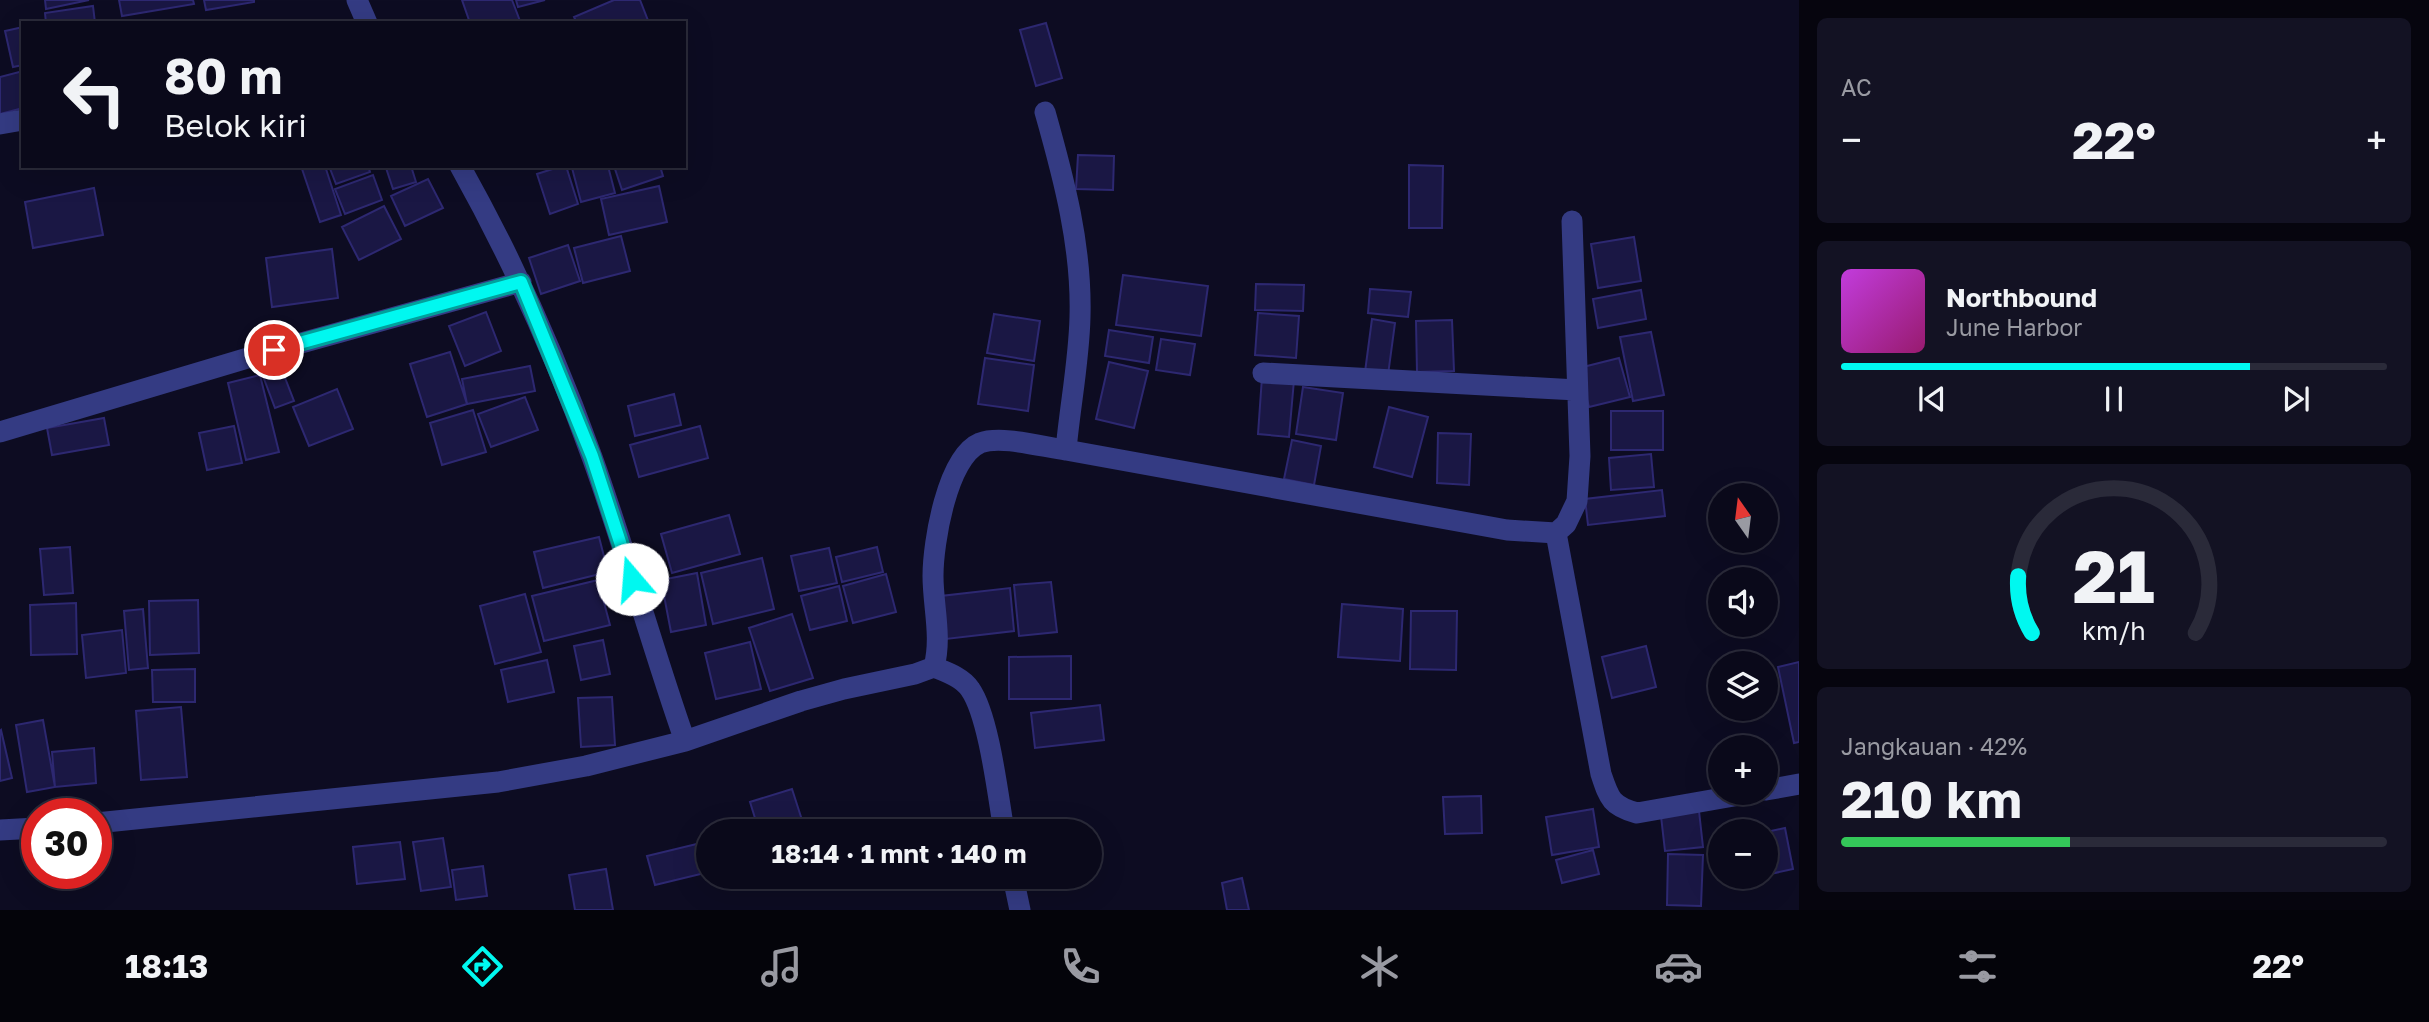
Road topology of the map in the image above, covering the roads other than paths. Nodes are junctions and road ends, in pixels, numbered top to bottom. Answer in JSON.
{"nodes":[{"id":1,"x":358,"y":0,"type":"edge"},
{"id":2,"x":367,"y":21,"type":"edge"},
{"id":3,"x":1045,"y":112,"type":"dead end"},
{"id":4,"x":21,"y":120,"type":"edge"},
{"id":5,"x":0,"y":124,"type":"edge"},
{"id":6,"x":461,"y":168,"type":"edge"},
{"id":7,"x":1572,"y":221,"type":"dead end"},
{"id":8,"x":521,"y":282,"type":"junction"},
{"id":9,"x":1264,"y":373,"type":"dead end"},
{"id":10,"x":1577,"y":390,"type":"junction"},
{"id":11,"x":0,"y":432,"type":"edge"},
{"id":12,"x":1066,"y":450,"type":"junction"},
{"id":13,"x":1556,"y":533,"type":"junction"},
{"id":14,"x":933,"y":667,"type":"junction"},
{"id":15,"x":685,"y":741,"type":"junction"},
{"id":16,"x":1799,"y":784,"type":"edge"},
{"id":17,"x":1778,"y":788,"type":"edge"},
{"id":18,"x":1708,"y":801,"type":"edge"},
{"id":19,"x":1002,"y":819,"type":"edge"},
{"id":20,"x":112,"y":821,"type":"edge"},
{"id":21,"x":21,"y":829,"type":"edge"},
{"id":22,"x":0,"y":830,"type":"edge"},
{"id":23,"x":1016,"y":889,"type":"edge"},
{"id":24,"x":1020,"y":910,"type":"edge"}],
"edges":[{"from":1,"to":2,"type":"street"},
{"from":3,"to":12,"type":"street"},
{"from":4,"to":5,"type":"street"},
{"from":6,"to":8,"type":"street"},
{"from":7,"to":10,"type":"street"},
{"from":8,"to":11,"type":"street"},
{"from":8,"to":15,"type":"street"},
{"from":9,"to":10,"type":"street"},
{"from":10,"to":13,"type":"street"},
{"from":12,"to":13,"type":"street"},
{"from":12,"to":14,"type":"street"},
{"from":13,"to":18,"type":"street"},
{"from":14,"to":15,"type":"street"},
{"from":14,"to":19,"type":"street"},
{"from":15,"to":20,"type":"street"},
{"from":16,"to":17,"type":"street"},
{"from":21,"to":22,"type":"street"},
{"from":23,"to":24,"type":"street"}]}
